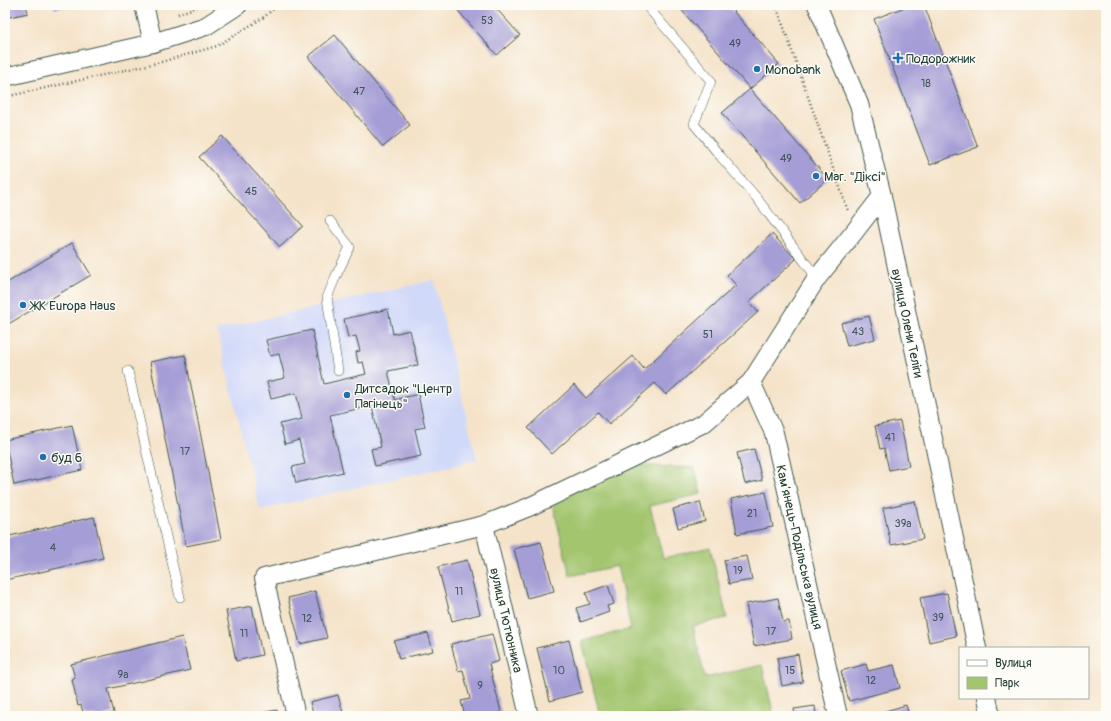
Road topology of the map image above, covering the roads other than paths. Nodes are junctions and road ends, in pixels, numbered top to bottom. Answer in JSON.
{"nodes":[{"id":1,"x":144,"y":5,"type":"edge"},
{"id":2,"x":238,"y":5,"type":"edge"},
{"id":3,"x":646,"y":5,"type":"edge"},
{"id":4,"x":817,"y":5,"type":"edge"},
{"id":5,"x":153,"y":43,"type":"junction"},
{"id":6,"x":5,"y":77,"type":"edge"},
{"id":7,"x":882,"y":196,"type":"junction"},
{"id":8,"x":330,"y":221,"type":"dead end"},
{"id":9,"x":817,"y":278,"type":"junction"},
{"id":10,"x":128,"y":371,"type":"dead end"},
{"id":11,"x":338,"y":371,"type":"dead end"},
{"id":12,"x":751,"y":382,"type":"junction"},
{"id":13,"x":484,"y":525,"type":"junction"},
{"id":14,"x":180,"y":597,"type":"dead end"},
{"id":15,"x":977,"y":647,"type":"edge"},
{"id":16,"x":987,"y":699,"type":"edge"},
{"id":17,"x":296,"y":716,"type":"edge"},
{"id":18,"x":529,"y":716,"type":"edge"},
{"id":19,"x":838,"y":716,"type":"edge"},
{"id":20,"x":991,"y":716,"type":"edge"}],
"edges":[{"from":1,"to":5,"type":"street"},
{"from":2,"to":5,"type":"street"},
{"from":3,"to":9,"type":"lane"},
{"from":4,"to":7,"type":"street","name":"вулиця Олени Теліги"},
{"from":5,"to":6,"type":"street"},
{"from":7,"to":9,"type":"street"},
{"from":7,"to":15,"type":"street","name":"вулиця Олени Теліги"},
{"from":8,"to":11,"type":"lane"},
{"from":9,"to":12,"type":"street"},
{"from":10,"to":14,"type":"lane"},
{"from":12,"to":13,"type":"street"},
{"from":12,"to":19,"type":"street","name":"Камʼянець-Подільська вулиця"},
{"from":13,"to":17,"type":"street"},
{"from":13,"to":18,"type":"street","name":"вулиця Тютюнника"},
{"from":16,"to":20,"type":"street"}]}
